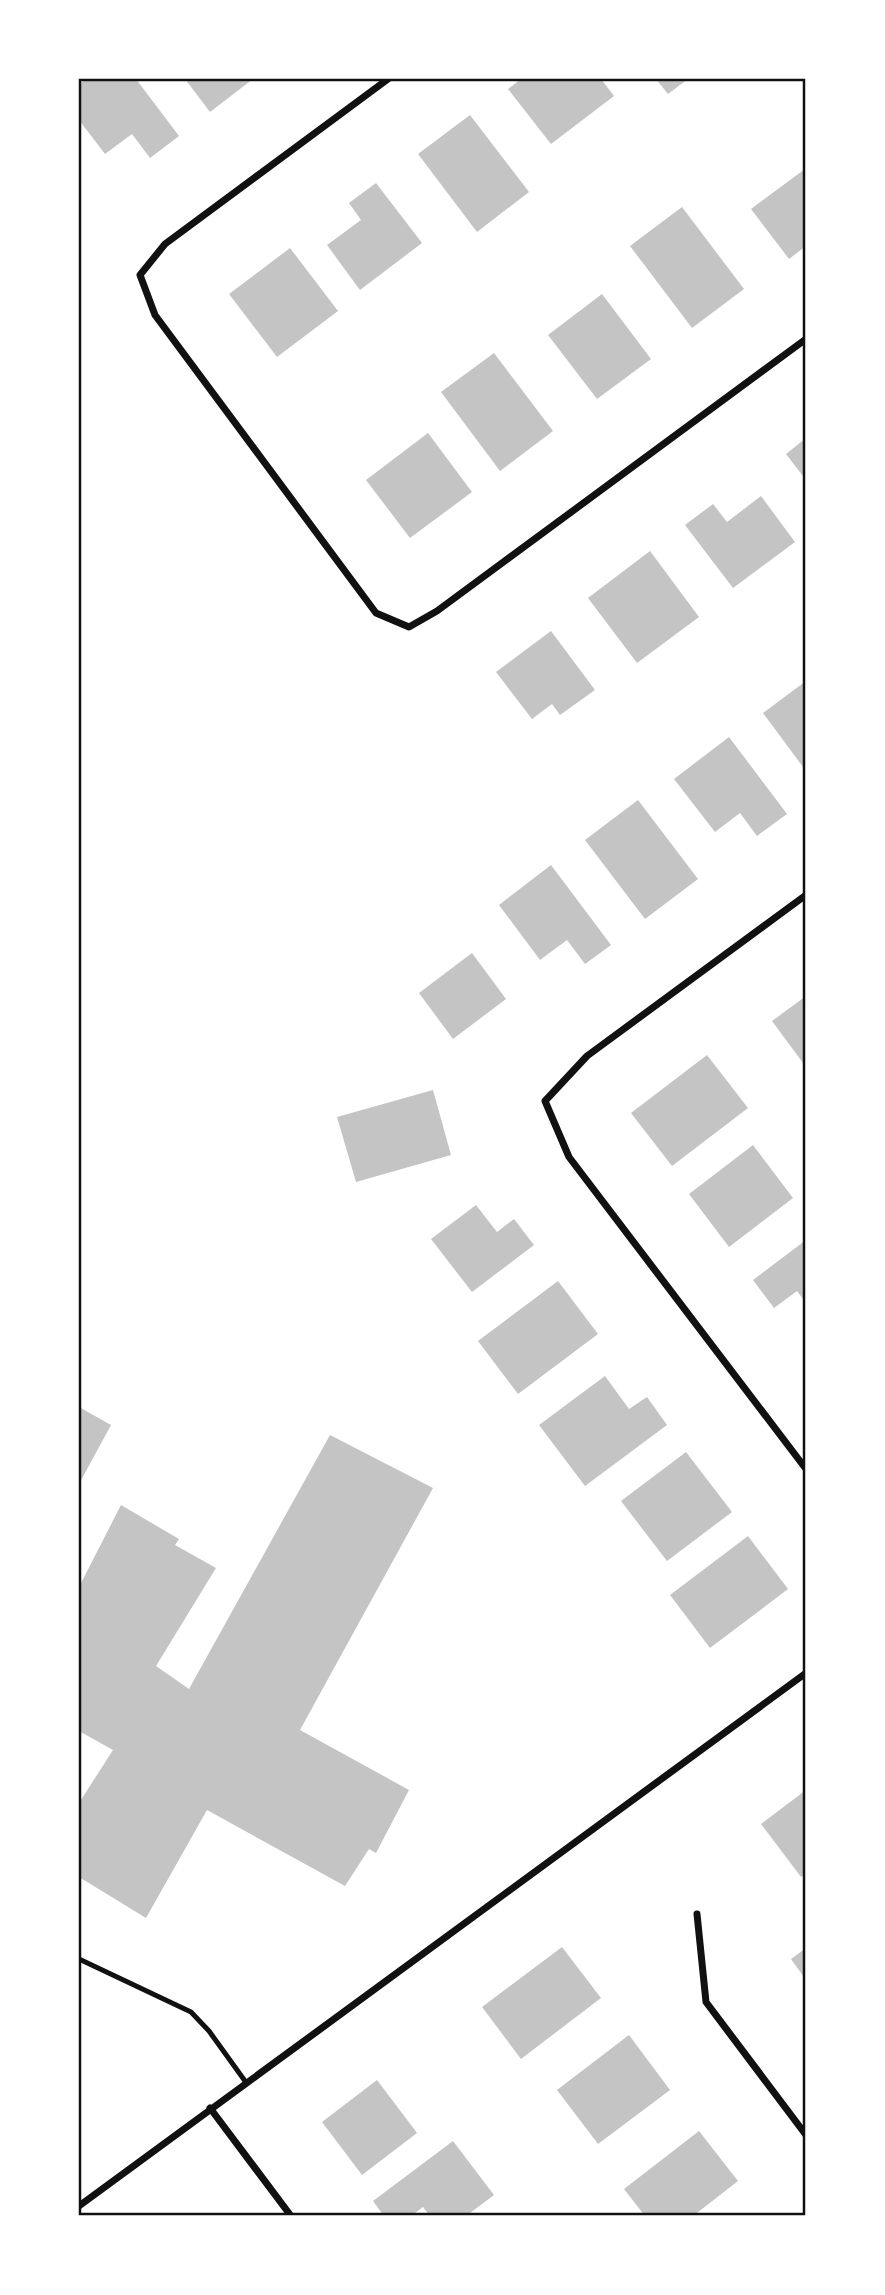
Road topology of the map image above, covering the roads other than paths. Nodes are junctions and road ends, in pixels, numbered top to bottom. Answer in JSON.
{"nodes":[{"id":1,"x":388,"y":79,"type":"edge"},
{"id":2,"x":806,"y":339,"type":"edge"},
{"id":3,"x":806,"y":895,"type":"edge"},
{"id":4,"x":806,"y":1469,"type":"edge"},
{"id":5,"x":806,"y":1673,"type":"edge"},
{"id":6,"x":696,"y":1914,"type":"dead end"},
{"id":7,"x":79,"y":1959,"type":"edge"},
{"id":8,"x":245,"y":2081,"type":"junction"},
{"id":9,"x":211,"y":2108,"type":"junction"},
{"id":10,"x":806,"y":2135,"type":"edge"},
{"id":11,"x":79,"y":2206,"type":"edge"},
{"id":12,"x":291,"y":2216,"type":"edge"}],
"edges":[{"from":1,"to":2,"type":"street"},
{"from":3,"to":4,"type":"street"},
{"from":5,"to":8,"type":"street"},
{"from":6,"to":10,"type":"street"},
{"from":7,"to":8,"type":"lane"},
{"from":8,"to":9,"type":"street"},
{"from":9,"to":11,"type":"street"},
{"from":9,"to":12,"type":"street"}]}
